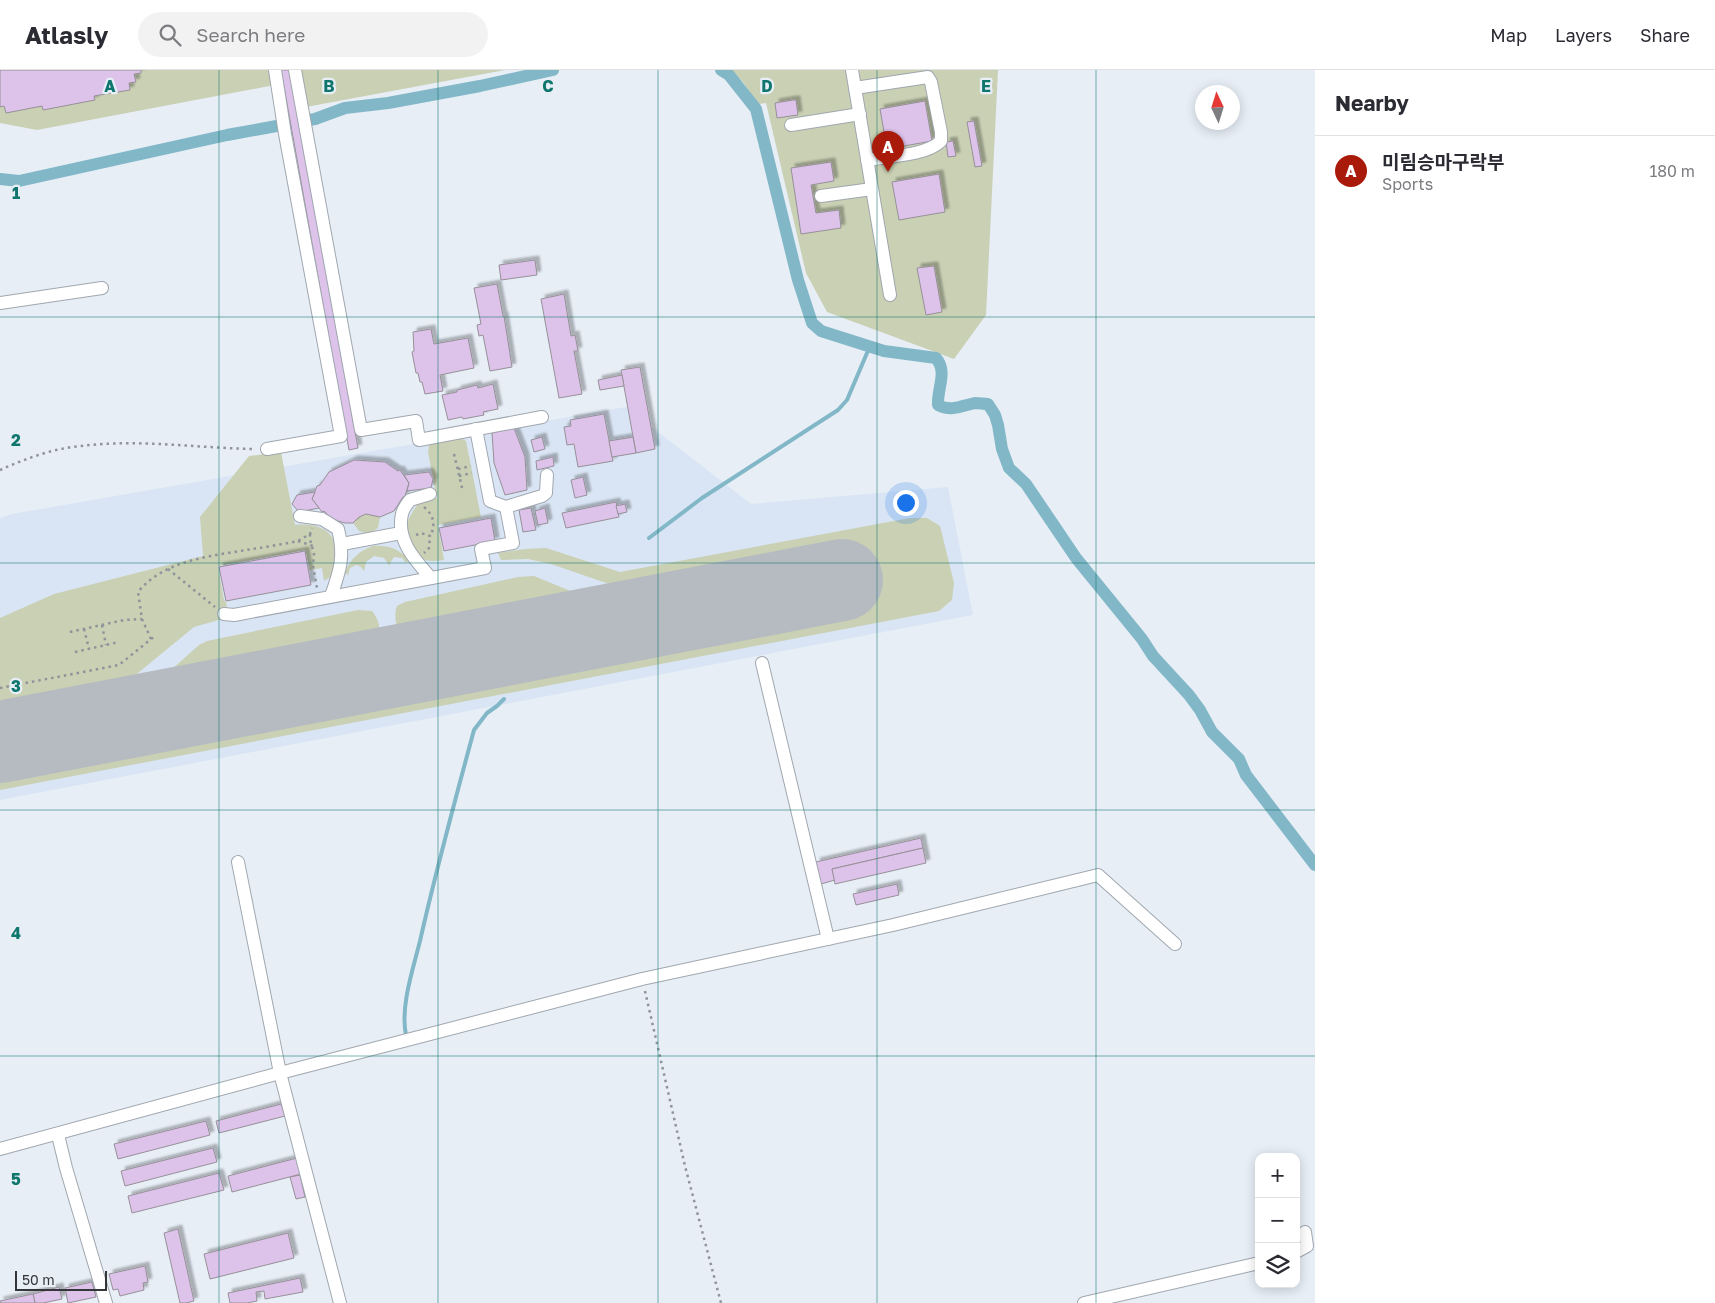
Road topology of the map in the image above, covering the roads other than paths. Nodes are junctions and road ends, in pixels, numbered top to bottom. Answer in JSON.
{"nodes":[{"id":1,"x":275,"y":70,"type":"edge"},
{"id":2,"x":295,"y":70,"type":"edge"},
{"id":3,"x":852,"y":70,"type":"edge"},
{"id":4,"x":856,"y":88,"type":"junction"},
{"id":5,"x":860,"y":114,"type":"junction"},
{"id":6,"x":791,"y":125,"type":"dead end"},
{"id":7,"x":867,"y":160,"type":"junction"},
{"id":8,"x":872,"y":188,"type":"junction"},
{"id":9,"x":821,"y":196,"type":"dead end"},
{"id":10,"x":102,"y":288,"type":"dead end"},
{"id":11,"x":890,"y":295,"type":"dead end"},
{"id":12,"x":0,"y":303,"type":"edge"},
{"id":13,"x":542,"y":416,"type":"dead end"},
{"id":14,"x":476,"y":429,"type":"junction"},
{"id":15,"x":267,"y":449,"type":"road end"},
{"id":16,"x":547,"y":474,"type":"dead end"},
{"id":17,"x":430,"y":494,"type":"dead end"},
{"id":18,"x":506,"y":508,"type":"junction"},
{"id":19,"x":300,"y":516,"type":"dead end"},
{"id":20,"x":402,"y":537,"type":"junction"},
{"id":21,"x":342,"y":544,"type":"junction"},
{"id":22,"x":430,"y":578,"type":"junction"},
{"id":23,"x":325,"y":597,"type":"junction"},
{"id":24,"x":224,"y":614,"type":"road end"},
{"id":25,"x":762,"y":663,"type":"dead end"},
{"id":26,"x":238,"y":862,"type":"dead end"},
{"id":27,"x":828,"y":939,"type":"junction"},
{"id":28,"x":1175,"y":944,"type":"dead end"},
{"id":29,"x":280,"y":1073,"type":"junction"},
{"id":30,"x":58,"y":1134,"type":"junction"},
{"id":31,"x":0,"y":1149,"type":"edge"},
{"id":32,"x":1305,"y":1232,"type":"dead end"},
{"id":33,"x":1300,"y":1250,"type":"edge"},
{"id":34,"x":1255,"y":1264,"type":"edge"},
{"id":35,"x":106,"y":1303,"type":"edge"},
{"id":36,"x":340,"y":1303,"type":"edge"},
{"id":37,"x":1084,"y":1303,"type":"edge"}],
"edges":[{"from":1,"to":15,"type":"street"},
{"from":2,"to":14,"type":"street"},
{"from":3,"to":4,"type":"street"},
{"from":4,"to":5,"type":"street"},
{"from":4,"to":7,"type":"street"},
{"from":5,"to":6,"type":"street"},
{"from":5,"to":7,"type":"street"},
{"from":7,"to":8,"type":"street"},
{"from":8,"to":9,"type":"street"},
{"from":8,"to":11,"type":"street"},
{"from":10,"to":12,"type":"street"},
{"from":13,"to":14,"type":"street"},
{"from":14,"to":18,"type":"street"},
{"from":16,"to":18,"type":"street"},
{"from":17,"to":20,"type":"street"},
{"from":18,"to":22,"type":"street"},
{"from":19,"to":21,"type":"street"},
{"from":20,"to":21,"type":"street"},
{"from":20,"to":22,"type":"street"},
{"from":21,"to":23,"type":"street"},
{"from":22,"to":23,"type":"street"},
{"from":23,"to":24,"type":"street"},
{"from":25,"to":27,"type":"street"},
{"from":26,"to":29,"type":"street"},
{"from":27,"to":28,"type":"street"},
{"from":27,"to":29,"type":"street"},
{"from":29,"to":30,"type":"street"},
{"from":29,"to":36,"type":"street"},
{"from":30,"to":31,"type":"street"},
{"from":30,"to":35,"type":"street"},
{"from":32,"to":33,"type":"street"},
{"from":34,"to":37,"type":"street"}]}
